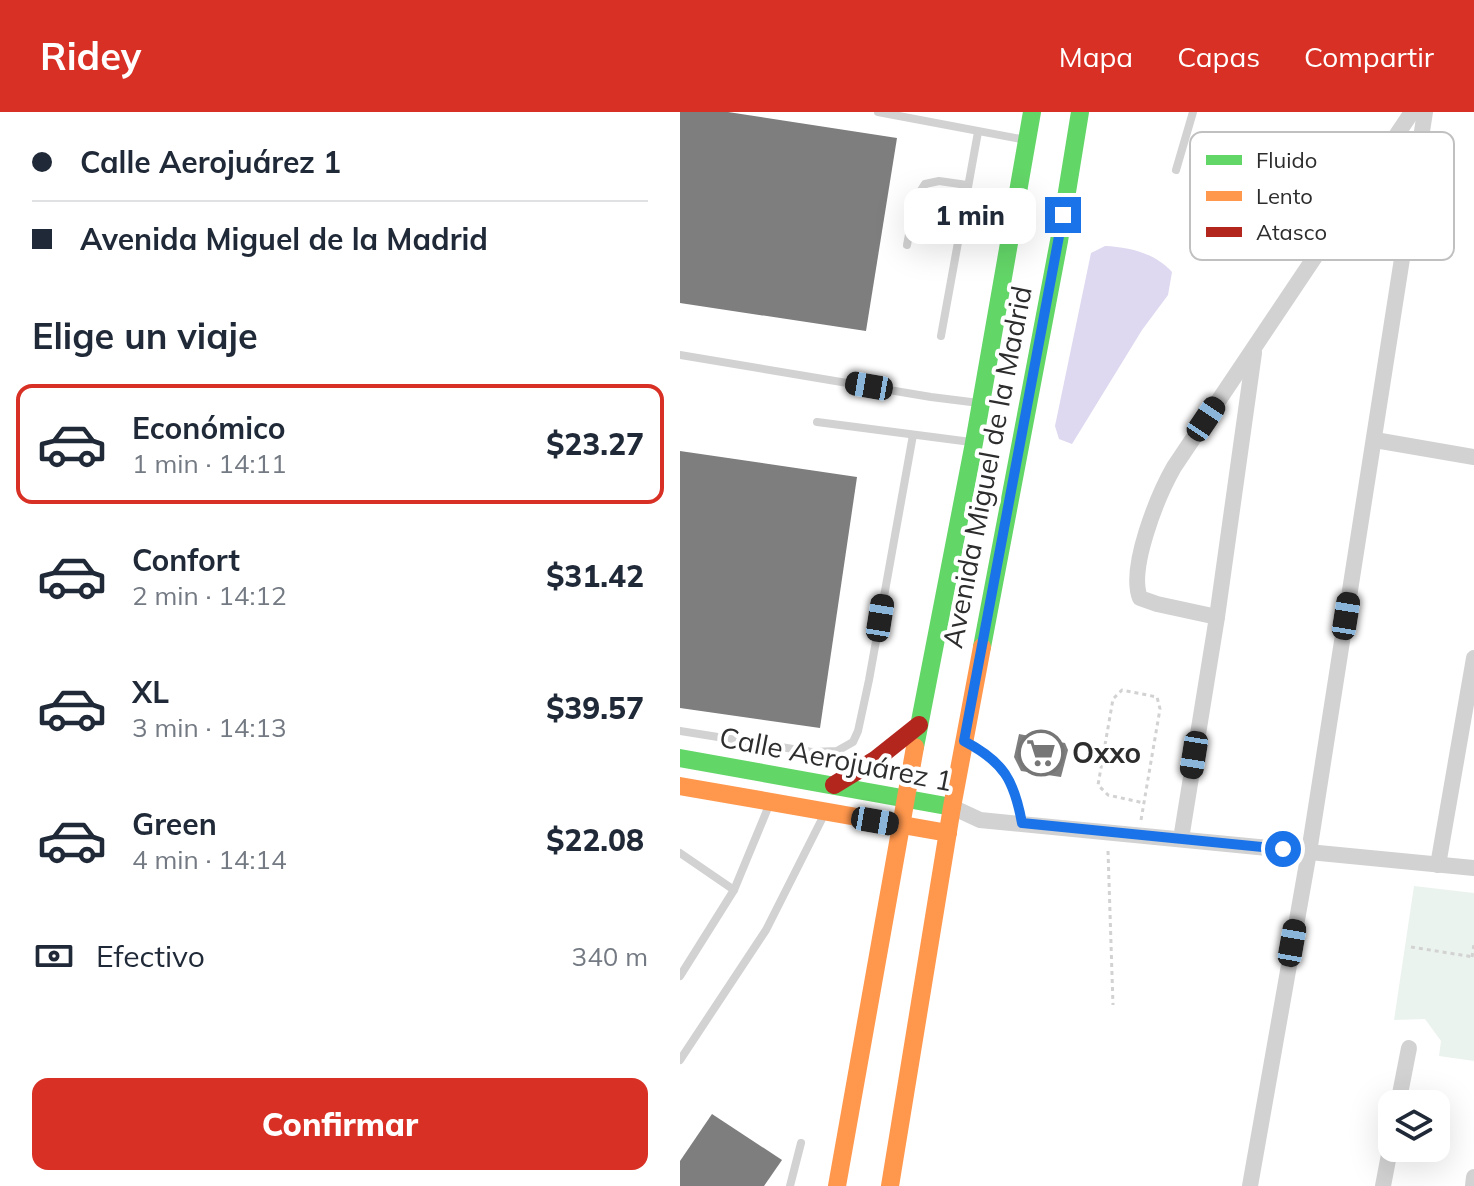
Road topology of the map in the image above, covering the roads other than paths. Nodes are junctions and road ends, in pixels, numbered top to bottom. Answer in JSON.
{"nodes":[{"id":1,"x":878,"y":112,"type":"edge"},
{"id":2,"x":1032,"y":112,"type":"edge"},
{"id":3,"x":1080,"y":112,"type":"edge"},
{"id":4,"x":1193,"y":112,"type":"edge"},
{"id":5,"x":1412,"y":112,"type":"edge"},
{"id":6,"x":1425,"y":112,"type":"edge"},
{"id":7,"x":978,"y":132,"type":"junction"},
{"id":8,"x":1399,"y":132,"type":"edge"},
{"id":9,"x":1422,"y":132,"type":"edge"},
{"id":10,"x":1026,"y":140,"type":"junction"},
{"id":11,"x":1176,"y":170,"type":"dead end"},
{"id":12,"x":967,"y":185,"type":"junction"},
{"id":13,"x":907,"y":245,"type":"dead end"},
{"id":14,"x":1313,"y":260,"type":"edge"},
{"id":15,"x":1402,"y":260,"type":"edge"},
{"id":16,"x":941,"y":336,"type":"dead end"},
{"id":17,"x":1255,"y":347,"type":"junction"},
{"id":18,"x":680,"y":355,"type":"edge"},
{"id":19,"x":981,"y":403,"type":"junction"},
{"id":20,"x":817,"y":422,"type":"dead end"},
{"id":21,"x":913,"y":435,"type":"junction"},
{"id":22,"x":1375,"y":440,"type":"junction"},
{"id":23,"x":974,"y":443,"type":"junction"},
{"id":24,"x":1474,"y":457,"type":"edge"},
{"id":25,"x":1217,"y":617,"type":"junction"},
{"id":26,"x":1474,"y":658,"type":"edge"},
{"id":27,"x":919,"y":725,"type":"junction"},
{"id":28,"x":680,"y":731,"type":"edge"},
{"id":29,"x":964,"y":741,"type":"junction"},
{"id":30,"x":680,"y":758,"type":"edge"},
{"id":31,"x":834,"y":785,"type":"junction"},
{"id":32,"x":680,"y":786,"type":"edge"},
{"id":33,"x":905,"y":799,"type":"junction"},
{"id":34,"x":770,"y":803,"type":"junction"},
{"id":35,"x":952,"y":807,"type":"junction"},
{"id":36,"x":825,"y":813,"type":"junction"},
{"id":37,"x":980,"y":820,"type":"junction"},
{"id":38,"x":1022,"y":823,"type":"junction"},
{"id":39,"x":900,"y":825,"type":"junction"},
{"id":40,"x":948,"y":833,"type":"junction"},
{"id":41,"x":1181,"y":839,"type":"junction"},
{"id":42,"x":1309,"y":852,"type":"junction"},
{"id":43,"x":680,"y":853,"type":"edge"},
{"id":44,"x":1438,"y":865,"type":"junction"},
{"id":45,"x":1474,"y":868,"type":"edge"},
{"id":46,"x":734,"y":890,"type":"junction"},
{"id":47,"x":680,"y":976,"type":"edge"},
{"id":48,"x":1409,"y":1048,"type":"dead end"},
{"id":49,"x":680,"y":1060,"type":"edge"},
{"id":50,"x":1401,"y":1090,"type":"edge"},
{"id":51,"x":801,"y":1143,"type":"dead end"},
{"id":52,"x":1388,"y":1162,"type":"edge"},
{"id":53,"x":1474,"y":1177,"type":"edge"},
{"id":54,"x":790,"y":1186,"type":"edge"},
{"id":55,"x":837,"y":1186,"type":"edge"},
{"id":56,"x":890,"y":1186,"type":"edge"},
{"id":57,"x":1250,"y":1186,"type":"edge"},
{"id":58,"x":1383,"y":1186,"type":"edge"},
{"id":59,"x":1473,"y":1186,"type":"edge"}],
"edges":[{"from":1,"to":7,"type":"lane"},
{"from":2,"to":10,"type":"main road","name":"Avenida Miguel de la Madrid"},
{"from":3,"to":29,"type":"main road","name":"Avenida Miguel de la Madrid"},
{"from":4,"to":11,"type":"lane"},
{"from":5,"to":8,"type":"street"},
{"from":6,"to":9,"type":"street"},
{"from":7,"to":10,"type":"lane"},
{"from":7,"to":12,"type":"lane"},
{"from":10,"to":19,"type":"main road","name":"Avenida Miguel de la Madrid"},
{"from":12,"to":13,"type":"lane"},
{"from":12,"to":16,"type":"lane"},
{"from":14,"to":17,"type":"street"},
{"from":15,"to":22,"type":"street"},
{"from":17,"to":25,"type":"street"},
{"from":17,"to":25,"type":"street"},
{"from":18,"to":19,"type":"lane"},
{"from":19,"to":23,"type":"main road","name":"Avenida Miguel de la Madrid"},
{"from":20,"to":21,"type":"lane"},
{"from":21,"to":23,"type":"lane"},
{"from":21,"to":28,"type":"lane"},
{"from":22,"to":24,"type":"street"},
{"from":22,"to":42,"type":"street"},
{"from":23,"to":27,"type":"main road","name":"Avenida Miguel de la Madrid"},
{"from":25,"to":41,"type":"street"},
{"from":26,"to":44,"type":"street"},
{"from":27,"to":31,"type":"main road"},
{"from":27,"to":33,"type":"main road","name":"Avenida Miguel de la Madrid"},
{"from":29,"to":35,"type":"main road","name":"Avenida Miguel de la Madrid"},
{"from":29,"to":38,"type":"lane"},
{"from":30,"to":31,"type":"main road","name":"Calle Aerojuárez 1"},
{"from":31,"to":33,"type":"main road","name":"Calle Aerojuárez 1"},
{"from":32,"to":34,"type":"main road","name":"Calle Aerojuárez 1"},
{"from":33,"to":35,"type":"main road","name":"Calle Aerojuárez 1"},
{"from":33,"to":39,"type":"main road","name":"Avenida Miguel de la Madrid"},
{"from":34,"to":36,"type":"main road","name":"Calle Aerojuárez 1"},
{"from":34,"to":46,"type":"lane"},
{"from":35,"to":37,"type":"street","name":"Calle Aerojuárez 1"},
{"from":35,"to":40,"type":"main road","name":"Avenida Miguel de la Madrid"},
{"from":36,"to":39,"type":"main road","name":"Calle Aerojuárez 1"},
{"from":36,"to":49,"type":"lane"},
{"from":37,"to":38,"type":"street","name":"Calle Aerojuárez 1"},
{"from":37,"to":40,"type":"street","name":"Calle Aerojuárez 1"},
{"from":38,"to":41,"type":"street","name":"Calle Aerojuárez 1"},
{"from":39,"to":40,"type":"main road","name":"Calle Aerojuárez 1"},
{"from":39,"to":55,"type":"main road","name":"Avenida Miguel de la Madrid"},
{"from":40,"to":56,"type":"main road","name":"Avenida Miguel de la Madrid"},
{"from":41,"to":42,"type":"street","name":"Calle Aerojuárez 1"},
{"from":42,"to":44,"type":"street","name":"Calle Aerojuárez 1"},
{"from":42,"to":57,"type":"street"},
{"from":43,"to":46,"type":"lane"},
{"from":44,"to":45,"type":"street","name":"Calle Aerojuárez 1"},
{"from":46,"to":47,"type":"lane"},
{"from":48,"to":50,"type":"street"},
{"from":51,"to":54,"type":"lane"},
{"from":52,"to":58,"type":"street"},
{"from":53,"to":59,"type":"street"}]}
